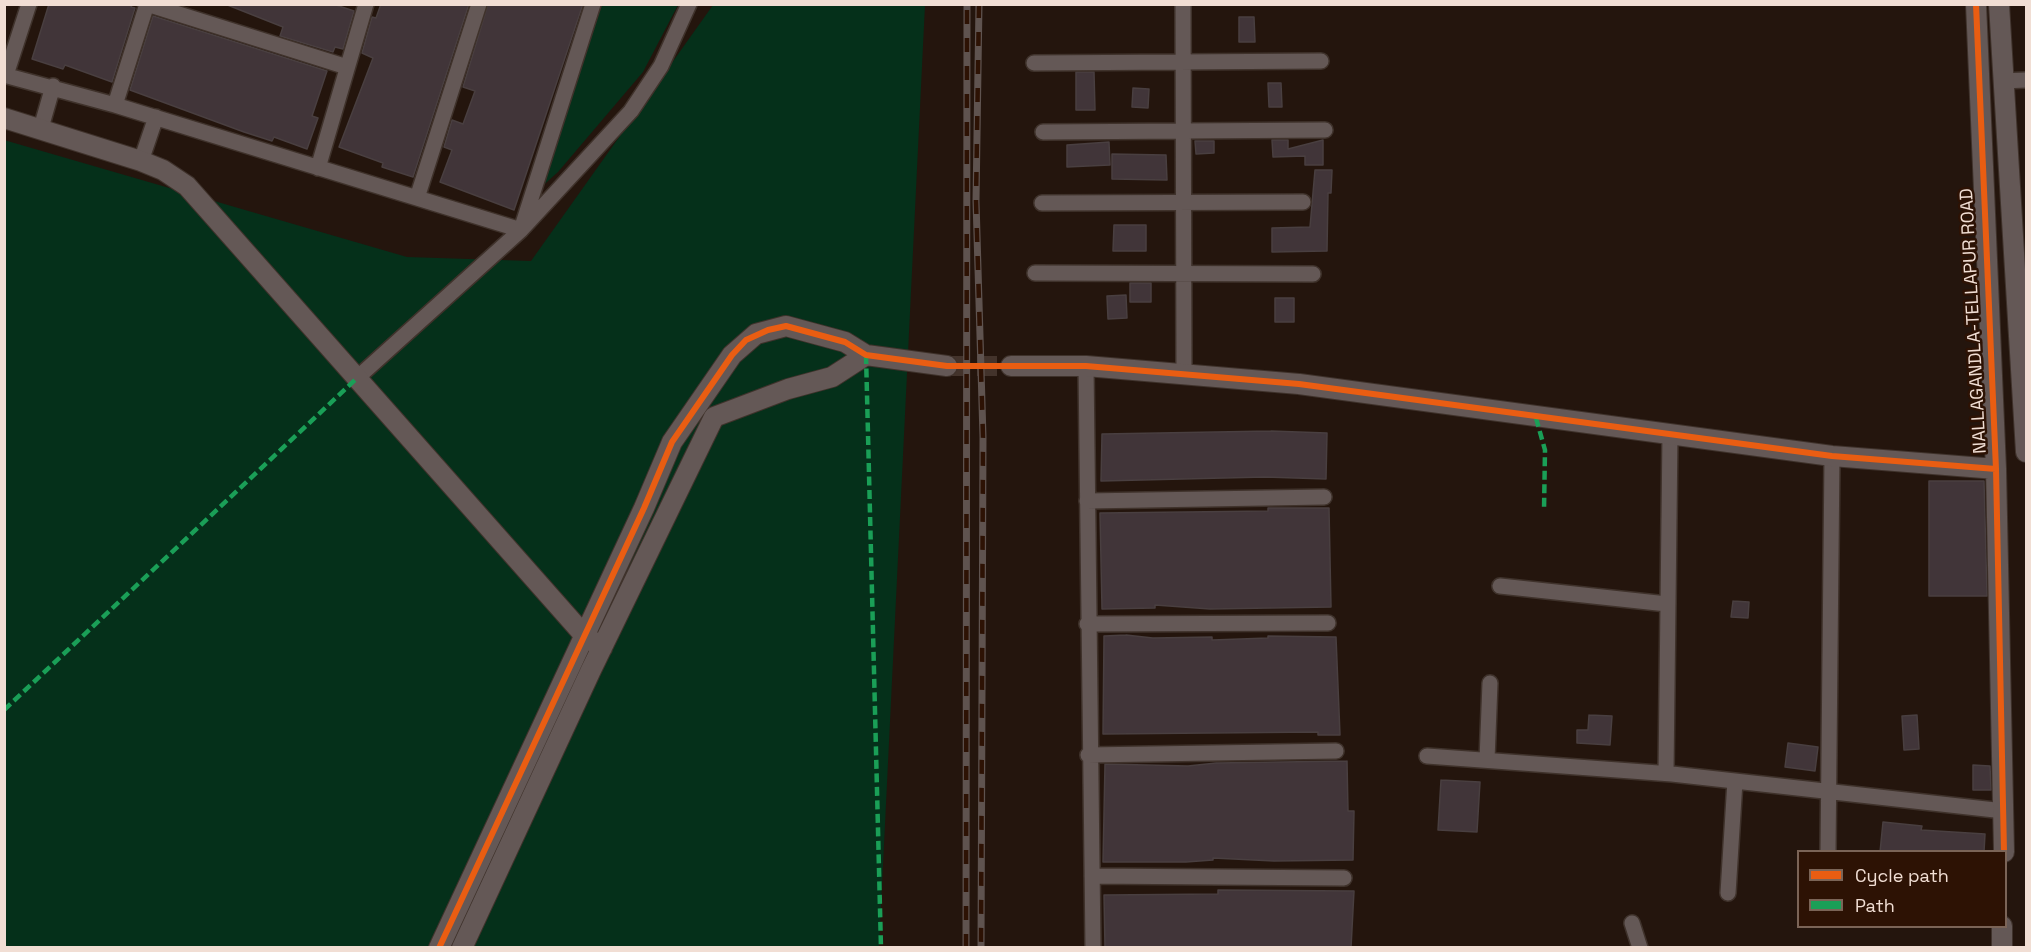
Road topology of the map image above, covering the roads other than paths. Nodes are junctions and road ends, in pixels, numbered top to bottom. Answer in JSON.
{"nodes":[{"id":1,"x":29,"y":4,"type":"edge"},
{"id":2,"x":366,"y":4,"type":"edge"},
{"id":3,"x":479,"y":4,"type":"edge"},
{"id":4,"x":593,"y":4,"type":"edge"},
{"id":5,"x":689,"y":4,"type":"edge"},
{"id":6,"x":1183,"y":4,"type":"edge"},
{"id":7,"x":1976,"y":4,"type":"edge"},
{"id":8,"x":1999,"y":4,"type":"edge"},
{"id":9,"x":1182,"y":60,"type":"junction"},
{"id":10,"x":1321,"y":61,"type":"dead end"},
{"id":11,"x":1034,"y":63,"type":"dead end"},
{"id":12,"x":347,"y":67,"type":"junction"},
{"id":13,"x":5,"y":75,"type":"edge"},
{"id":14,"x":2026,"y":80,"type":"edge"},
{"id":15,"x":2002,"y":81,"type":"junction"},
{"id":16,"x":53,"y":86,"type":"junction"},
{"id":17,"x":115,"y":105,"type":"junction"},
{"id":18,"x":156,"y":117,"type":"junction"},
{"id":19,"x":4,"y":118,"type":"edge"},
{"id":20,"x":41,"y":128,"type":"junction"},
{"id":21,"x":1182,"y":129,"type":"junction"},
{"id":22,"x":1325,"y":130,"type":"dead end"},
{"id":23,"x":1043,"y":132,"type":"dead end"},
{"id":24,"x":141,"y":161,"type":"junction"},
{"id":25,"x":318,"y":168,"type":"junction"},
{"id":26,"x":417,"y":198,"type":"junction"},
{"id":27,"x":1181,"y":202,"type":"junction"},
{"id":28,"x":1303,"y":202,"type":"dead end"},
{"id":29,"x":1042,"y":203,"type":"dead end"},
{"id":30,"x":521,"y":230,"type":"junction"},
{"id":31,"x":1035,"y":273,"type":"dead end"},
{"id":32,"x":1182,"y":273,"type":"junction"},
{"id":33,"x":1313,"y":274,"type":"dead end"},
{"id":34,"x":866,"y":355,"type":"junction"},
{"id":35,"x":947,"y":366,"type":"tunnel mouth"},
{"id":36,"x":1011,"y":366,"type":"tunnel mouth"},
{"id":37,"x":1086,"y":366,"type":"junction"},
{"id":38,"x":1184,"y":373,"type":"junction"},
{"id":39,"x":356,"y":379,"type":"junction"},
{"id":40,"x":704,"y":393,"type":"junction"},
{"id":41,"x":714,"y":417,"type":"junction"},
{"id":42,"x":1670,"y":434,"type":"junction"},
{"id":43,"x":2026,"y":452,"type":"edge"},
{"id":44,"x":1832,"y":456,"type":"junction"},
{"id":45,"x":1996,"y":469,"type":"junction"},
{"id":46,"x":1324,"y":497,"type":"dead end"},
{"id":47,"x":1087,"y":501,"type":"junction"},
{"id":48,"x":1500,"y":586,"type":"dead end"},
{"id":49,"x":1667,"y":604,"type":"junction"},
{"id":50,"x":1328,"y":623,"type":"dead end"},
{"id":51,"x":1088,"y":624,"type":"junction"},
{"id":52,"x":584,"y":635,"type":"junction"},
{"id":53,"x":602,"y":648,"type":"junction"},
{"id":54,"x":1490,"y":683,"type":"dead end"},
{"id":55,"x":1336,"y":751,"type":"dead end"},
{"id":56,"x":1088,"y":755,"type":"junction"},
{"id":57,"x":1427,"y":756,"type":"dead end"},
{"id":58,"x":1487,"y":760,"type":"junction"},
{"id":59,"x":1666,"y":773,"type":"junction"},
{"id":60,"x":1736,"y":781,"type":"junction"},
{"id":61,"x":1830,"y":792,"type":"junction"},
{"id":62,"x":2004,"y":811,"type":"junction"},
{"id":63,"x":1828,"y":850,"type":"edge"},
{"id":64,"x":2004,"y":850,"type":"edge"},
{"id":65,"x":1092,"y":876,"type":"junction"},
{"id":66,"x":1344,"y":878,"type":"dead end"},
{"id":67,"x":1728,"y":893,"type":"dead end"},
{"id":68,"x":1632,"y":923,"type":"dead end"},
{"id":69,"x":2002,"y":928,"type":"edge"},
{"id":70,"x":439,"y":948,"type":"edge"},
{"id":71,"x":462,"y":948,"type":"edge"},
{"id":72,"x":1093,"y":948,"type":"edge"},
{"id":73,"x":1640,"y":948,"type":"edge"},
{"id":74,"x":2002,"y":948,"type":"edge"}],
"edges":[{"from":1,"to":13,"type":"street"},
{"from":2,"to":12,"type":"street"},
{"from":3,"to":26,"type":"street"},
{"from":4,"to":30,"type":"street"},
{"from":5,"to":30,"type":"street"},
{"from":6,"to":9,"type":"street"},
{"from":7,"to":45,"type":"street","name":"NALLAGANDLA-TELLAPUR ROAD"},
{"from":8,"to":15,"type":"street"},
{"from":9,"to":10,"type":"street"},
{"from":9,"to":11,"type":"street"},
{"from":9,"to":21,"type":"street"},
{"from":12,"to":17,"type":"street"},
{"from":12,"to":25,"type":"street"},
{"from":13,"to":16,"type":"street"},
{"from":14,"to":15,"type":"street"},
{"from":15,"to":43,"type":"street"},
{"from":16,"to":17,"type":"street"},
{"from":16,"to":20,"type":"street"},
{"from":17,"to":18,"type":"street"},
{"from":18,"to":24,"type":"street"},
{"from":18,"to":25,"type":"street"},
{"from":19,"to":20,"type":"street"},
{"from":20,"to":24,"type":"street"},
{"from":21,"to":22,"type":"street"},
{"from":21,"to":23,"type":"street"},
{"from":21,"to":27,"type":"street"},
{"from":24,"to":39,"type":"street"},
{"from":25,"to":26,"type":"street"},
{"from":26,"to":30,"type":"street"},
{"from":27,"to":28,"type":"street"},
{"from":27,"to":29,"type":"street"},
{"from":27,"to":32,"type":"street"},
{"from":30,"to":39,"type":"street"},
{"from":31,"to":32,"type":"street"},
{"from":32,"to":33,"type":"street"},
{"from":32,"to":38,"type":"street"},
{"from":34,"to":35,"type":"street"},
{"from":34,"to":40,"type":"street"},
{"from":34,"to":41,"type":"street"},
{"from":36,"to":37,"type":"street"},
{"from":37,"to":38,"type":"street"},
{"from":37,"to":47,"type":"street"},
{"from":38,"to":42,"type":"street"},
{"from":39,"to":52,"type":"street"},
{"from":40,"to":41,"type":"street"},
{"from":40,"to":52,"type":"street"},
{"from":41,"to":53,"type":"street"},
{"from":42,"to":44,"type":"street"},
{"from":42,"to":49,"type":"street"},
{"from":44,"to":45,"type":"street"},
{"from":44,"to":61,"type":"street"},
{"from":45,"to":62,"type":"street","name":"NALLAGANDLA-TELLAPUR ROAD"},
{"from":46,"to":47,"type":"street"},
{"from":47,"to":51,"type":"street"},
{"from":48,"to":49,"type":"street"},
{"from":49,"to":59,"type":"street"},
{"from":50,"to":51,"type":"street"},
{"from":51,"to":56,"type":"street"},
{"from":52,"to":53,"type":"street"},
{"from":52,"to":70,"type":"street"},
{"from":53,"to":71,"type":"street"},
{"from":54,"to":58,"type":"street"},
{"from":55,"to":56,"type":"street"},
{"from":56,"to":65,"type":"street"},
{"from":57,"to":58,"type":"street"},
{"from":58,"to":59,"type":"street"},
{"from":59,"to":60,"type":"street"},
{"from":60,"to":61,"type":"street"},
{"from":60,"to":67,"type":"street"},
{"from":61,"to":62,"type":"street"},
{"from":61,"to":63,"type":"street"},
{"from":62,"to":64,"type":"street","name":"NALLAGANDLA-TELLAPUR ROAD"},
{"from":65,"to":66,"type":"street"},
{"from":65,"to":72,"type":"street"},
{"from":68,"to":73,"type":"street"},
{"from":69,"to":74,"type":"street"}]}
